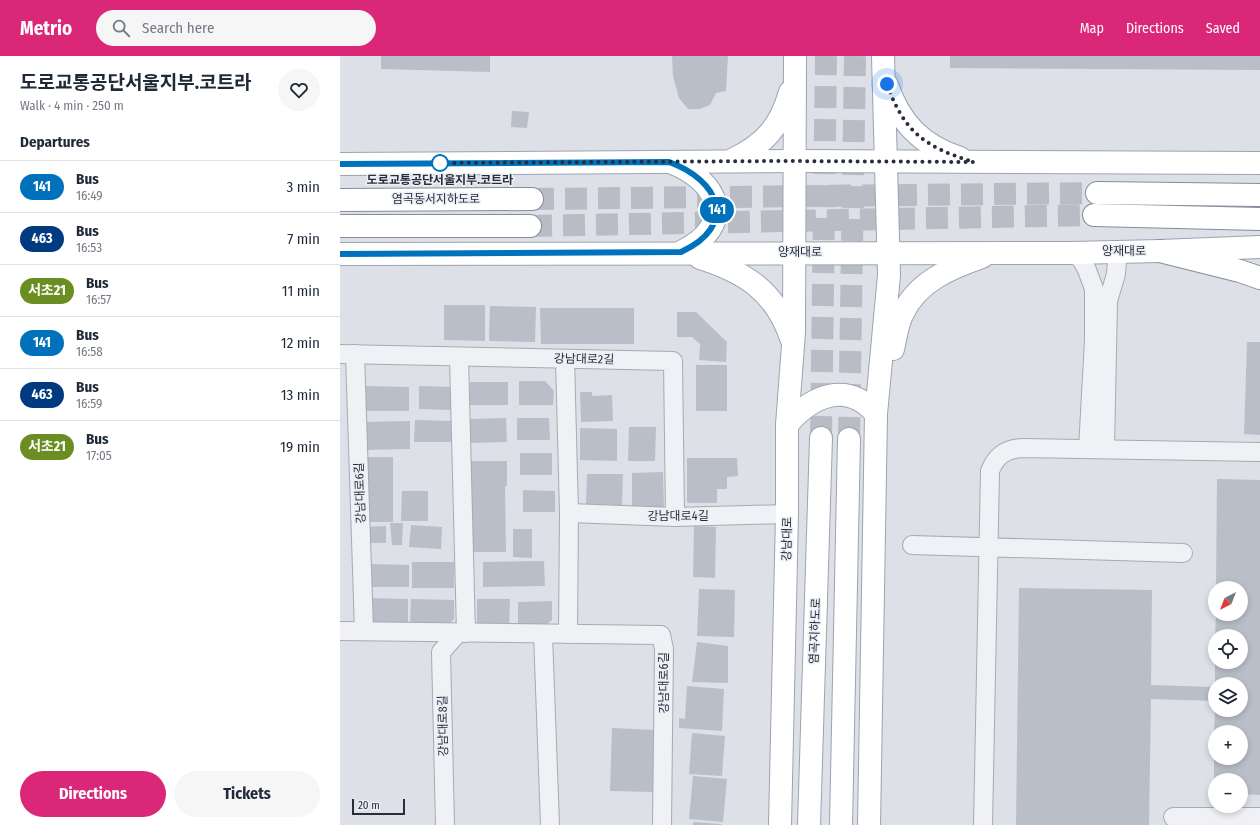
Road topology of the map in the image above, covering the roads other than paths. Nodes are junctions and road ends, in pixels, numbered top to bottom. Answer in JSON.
{"nodes":[{"id":1,"x":795,"y":62,"type":"edge"},
{"id":2,"x":883,"y":63,"type":"edge"},
{"id":3,"x":731,"y":161,"type":"junction"},
{"id":4,"x":795,"y":161,"type":"junction"},
{"id":5,"x":885,"y":161,"type":"junction"},
{"id":6,"x":669,"y":162,"type":"junction"},
{"id":7,"x":974,"y":162,"type":"junction"},
{"id":8,"x":1260,"y":163,"type":"edge"},
{"id":9,"x":340,"y":164,"type":"edge"},
{"id":10,"x":1098,"y":193,"type":"tunnel mouth"},
{"id":11,"x":1260,"y":195,"type":"edge"},
{"id":12,"x":532,"y":199,"type":"tunnel mouth"},
{"id":13,"x":340,"y":200,"type":"edge"},
{"id":14,"x":1094,"y":215,"type":"tunnel mouth"},
{"id":15,"x":1260,"y":219,"type":"edge"},
{"id":16,"x":340,"y":226,"type":"edge"},
{"id":17,"x":530,"y":226,"type":"tunnel mouth"},
{"id":18,"x":1260,"y":247,"type":"edge"},
{"id":19,"x":1123,"y":251,"type":"junction"},
{"id":20,"x":1160,"y":251,"type":"junction"},
{"id":21,"x":681,"y":252,"type":"junction"},
{"id":22,"x":795,"y":252,"type":"junction"},
{"id":23,"x":888,"y":252,"type":"junction"},
{"id":24,"x":1032,"y":252,"type":"junction"},
{"id":25,"x":1072,"y":252,"type":"junction"},
{"id":26,"x":340,"y":254,"type":"edge"},
{"id":27,"x":1260,"y":278,"type":"edge"},
{"id":28,"x":793,"y":342,"type":"junction"},
{"id":29,"x":348,"y":354,"type":"edge"},
{"id":30,"x":458,"y":356,"type":"junction"},
{"id":31,"x":565,"y":359,"type":"junction"},
{"id":32,"x":876,"y":414,"type":"junction"},
{"id":33,"x":787,"y":425,"type":"junction"},
{"id":34,"x":821,"y":438,"type":"tunnel mouth"},
{"id":35,"x":848,"y":440,"type":"tunnel mouth"},
{"id":36,"x":1096,"y":449,"type":"junction"},
{"id":37,"x":1260,"y":452,"type":"edge"},
{"id":38,"x":569,"y":513,"type":"junction"},
{"id":39,"x":787,"y":514,"type":"junction"},
{"id":40,"x":675,"y":517,"type":"junction"},
{"id":41,"x":912,"y":546,"type":"dead end"},
{"id":42,"x":988,"y":548,"type":"junction"},
{"id":43,"x":1183,"y":554,"type":"dead end"},
{"id":44,"x":340,"y":631,"type":"edge"},
{"id":45,"x":364,"y":631,"type":"junction"},
{"id":46,"x":462,"y":633,"type":"junction"},
{"id":47,"x":543,"y":634,"type":"junction"},
{"id":48,"x":568,"y":634,"type":"junction"},
{"id":49,"x":1173,"y":817,"type":"dead end"},
{"id":50,"x":1260,"y":818,"type":"edge"},
{"id":51,"x":445,"y":825,"type":"edge"},
{"id":52,"x":550,"y":825,"type":"edge"},
{"id":53,"x":662,"y":825,"type":"edge"},
{"id":54,"x":780,"y":825,"type":"edge"},
{"id":55,"x":809,"y":825,"type":"edge"},
{"id":56,"x":841,"y":825,"type":"edge"},
{"id":57,"x":869,"y":825,"type":"edge"},
{"id":58,"x":983,"y":825,"type":"edge"}],
"edges":[{"from":1,"to":3,"type":"main road"},
{"from":1,"to":4,"type":"main road","name":"강남대로"},
{"from":2,"to":5,"type":"main road"},
{"from":2,"to":7,"type":"main road"},
{"from":3,"to":4,"type":"main road"},
{"from":3,"to":6,"type":"main road"},
{"from":4,"to":5,"type":"main road"},
{"from":4,"to":22,"type":"main road","name":"강남대로"},
{"from":5,"to":7,"type":"main road"},
{"from":5,"to":23,"type":"main road"},
{"from":6,"to":9,"type":"main road"},
{"from":6,"to":21,"type":"main road"},
{"from":7,"to":8,"type":"main road"},
{"from":10,"to":11,"type":"main road"},
{"from":12,"to":13,"type":"main road","name":"염곡동서지하도로"},
{"from":14,"to":15,"type":"main road"},
{"from":16,"to":17,"type":"main road"},
{"from":18,"to":20,"type":"main road","name":"양재대로"},
{"from":19,"to":20,"type":"main road","name":"양재대로"},
{"from":19,"to":25,"type":"main road","name":"양재대로"},
{"from":19,"to":36,"type":"street"},
{"from":20,"to":27,"type":"main road"},
{"from":21,"to":22,"type":"main road","name":"양재대로"},
{"from":21,"to":26,"type":"main road","name":"양재대로"},
{"from":21,"to":28,"type":"main road"},
{"from":22,"to":23,"type":"main road","name":"양재대로"},
{"from":22,"to":28,"type":"main road","name":"강남대로"},
{"from":23,"to":24,"type":"main road","name":"양재대로"},
{"from":23,"to":32,"type":"main road"},
{"from":24,"to":25,"type":"main road","name":"양재대로"},
{"from":24,"to":32,"type":"main road"},
{"from":25,"to":36,"type":"street"},
{"from":28,"to":33,"type":"main road","name":"강남대로"},
{"from":29,"to":30,"type":"street","name":"강남대로2길"},
{"from":29,"to":45,"type":"street","name":"강남대로6길"},
{"from":30,"to":31,"type":"street","name":"강남대로2길"},
{"from":30,"to":46,"type":"street"},
{"from":31,"to":38,"type":"street"},
{"from":31,"to":40,"type":"street","name":"강남대로2길"},
{"from":32,"to":33,"type":"main road"},
{"from":32,"to":57,"type":"main road"},
{"from":33,"to":39,"type":"main road","name":"강남대로"},
{"from":34,"to":55,"type":"main road","name":"염곡지하도로"},
{"from":35,"to":56,"type":"main road"},
{"from":36,"to":37,"type":"street"},
{"from":36,"to":42,"type":"street"},
{"from":38,"to":40,"type":"street","name":"강남대로4길"},
{"from":38,"to":48,"type":"street"},
{"from":39,"to":40,"type":"street","name":"강남대로4길"},
{"from":39,"to":54,"type":"main road","name":"강남대로"},
{"from":41,"to":42,"type":"street"},
{"from":42,"to":43,"type":"street"},
{"from":42,"to":58,"type":"street"},
{"from":44,"to":45,"type":"street","name":"강남대로6길"},
{"from":45,"to":46,"type":"street","name":"강남대로6길"},
{"from":46,"to":47,"type":"street","name":"강남대로6길"},
{"from":46,"to":51,"type":"street","name":"강남대로8길"},
{"from":47,"to":48,"type":"street","name":"강남대로6길"},
{"from":47,"to":52,"type":"street"},
{"from":48,"to":53,"type":"street","name":"강남대로6길"},
{"from":49,"to":50,"type":"street"}]}
